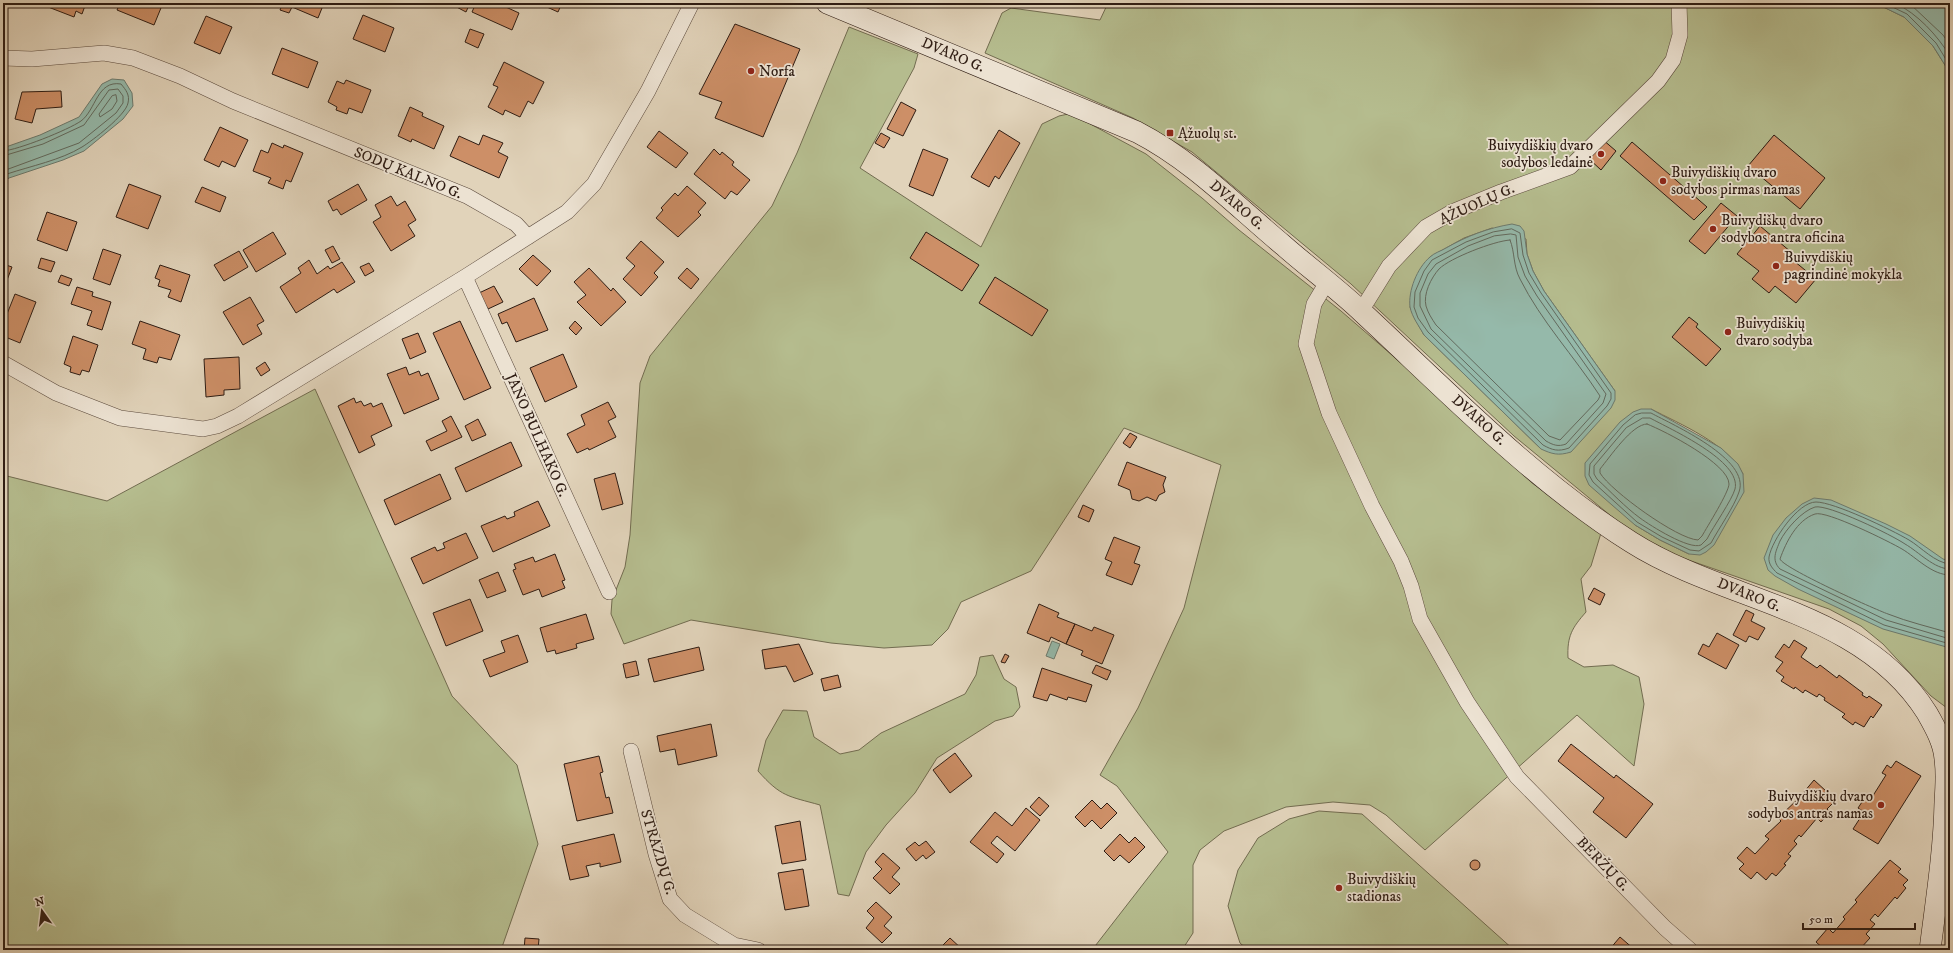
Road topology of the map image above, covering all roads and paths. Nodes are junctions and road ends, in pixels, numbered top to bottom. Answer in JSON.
{"nodes":[{"id":1,"x":692,"y":3,"type":"edge"},
{"id":2,"x":827,"y":3,"type":"edge"},
{"id":3,"x":1679,"y":3,"type":"edge"},
{"id":4,"x":3,"y":58,"type":"edge"},
{"id":5,"x":528,"y":237,"type":"junction"},
{"id":6,"x":465,"y":277,"type":"junction"},
{"id":7,"x":1327,"y":282,"type":"junction"},
{"id":8,"x":1361,"y":311,"type":"junction"},
{"id":9,"x":3,"y":362,"type":"edge"},
{"id":10,"x":609,"y":592,"type":"dead end"},
{"id":11,"x":631,"y":751,"type":"dead end"},
{"id":12,"x":1948,"y":759,"type":"edge"},
{"id":13,"x":758,"y":950,"type":"edge"},
{"id":14,"x":1690,"y":950,"type":"edge"},
{"id":15,"x":1930,"y":950,"type":"edge"}],
"edges":[{"from":1,"to":5,"type":"street"},
{"from":2,"to":7,"type":"main road","name":"DVARO G."},
{"from":3,"to":8,"type":"street","name":"ĄŽUOLŲ G."},
{"from":4,"to":5,"type":"street","name":"SODŲ KALNO G."},
{"from":5,"to":6,"type":"street"},
{"from":6,"to":9,"type":"street"},
{"from":6,"to":10,"type":"street","name":"JANO BULHAKO G."},
{"from":7,"to":8,"type":"main road","name":"DVARO G."},
{"from":7,"to":14,"type":"street","name":"BERŽŲ G."},
{"from":8,"to":12,"type":"main road","name":"DVARO G."},
{"from":11,"to":13,"type":"street","name":"STRAZDŲ G."},
{"from":12,"to":15,"type":"main road","name":"DVARO G."}]}
